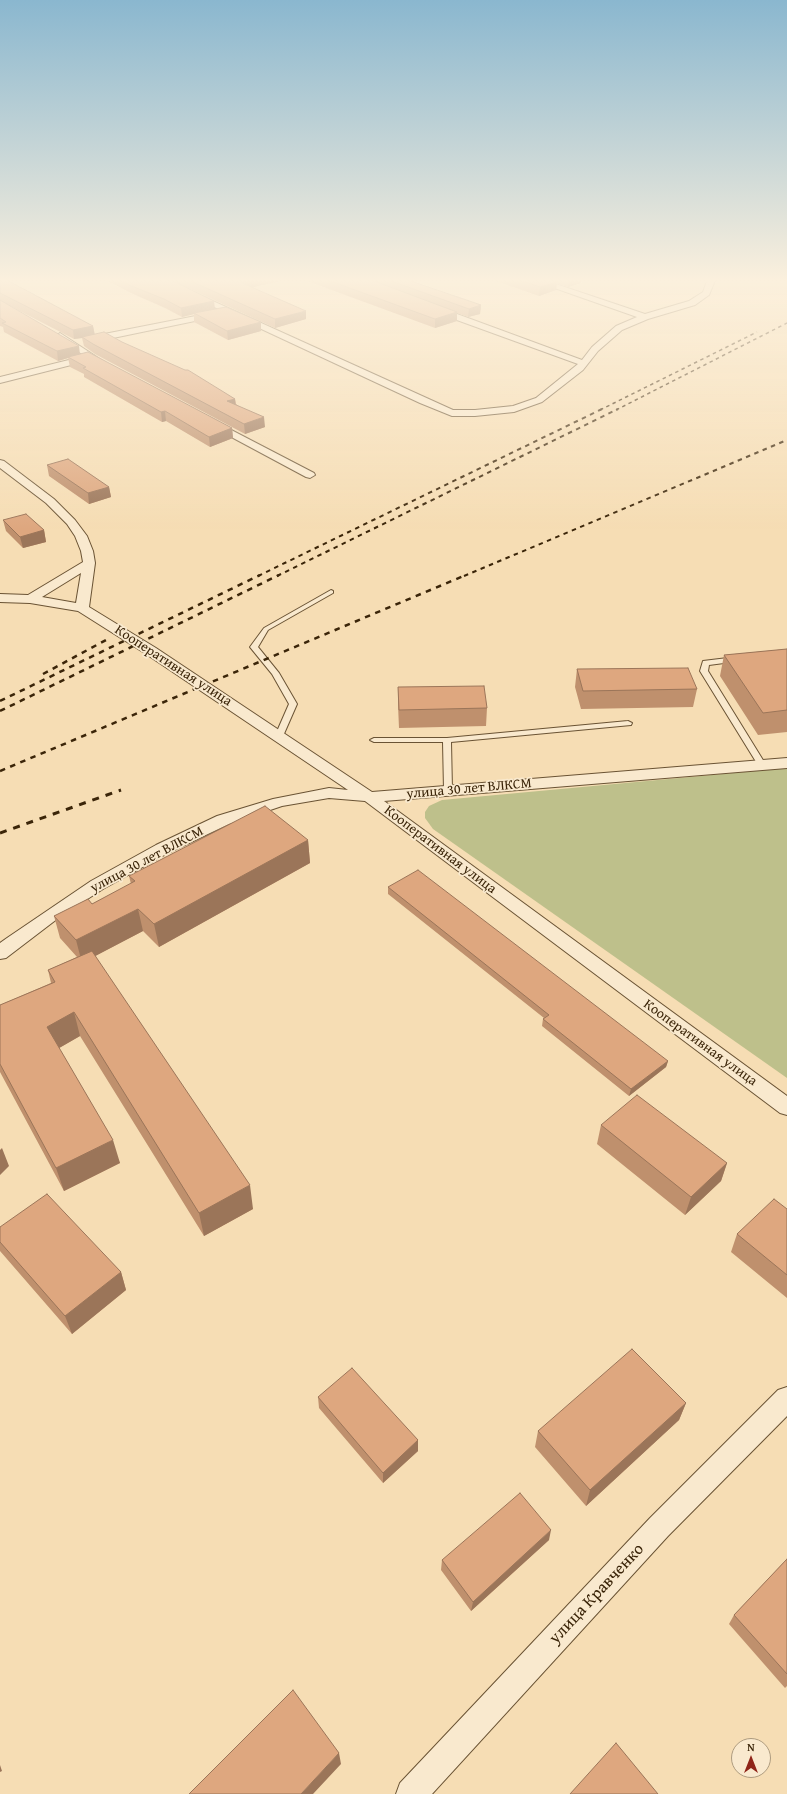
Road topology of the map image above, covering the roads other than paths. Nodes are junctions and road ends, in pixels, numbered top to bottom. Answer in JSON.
{"nodes":[{"id":1,"x":72,"y":362,"type":"edge"},
{"id":2,"x":100,"y":362,"type":"edge"},
{"id":3,"x":338,"y":362,"type":"edge"},
{"id":4,"x":580,"y":362,"type":"edge"},
{"id":5,"x":584,"y":363,"type":"joint"},
{"id":6,"x":111,"y":368,"type":"edge"},
{"id":7,"x":0,"y":380,"type":"edge"},
{"id":8,"x":200,"y":416,"type":"edge"},
{"id":9,"x":0,"y":463,"type":"edge"},
{"id":10,"x":310,"y":475,"type":"dead end"},
{"id":11,"x":89,"y":563,"type":"junction"},
{"id":12,"x":331,"y":592,"type":"dead end"},
{"id":13,"x":0,"y":598,"type":"edge"},
{"id":14,"x":30,"y":599,"type":"junction"},
{"id":15,"x":82,"y":608,"type":"junction"},
{"id":16,"x":740,"y":658,"type":"edge"},
{"id":17,"x":628,"y":723,"type":"dead end"},
{"id":18,"x":279,"y":736,"type":"junction"},
{"id":19,"x":374,"y":740,"type":"dead end"},
{"id":20,"x":447,"y":740,"type":"junction"},
{"id":21,"x":787,"y":763,"type":"edge"},
{"id":22,"x":762,"y":765,"type":"junction"},
{"id":23,"x":448,"y":790,"type":"junction"},
{"id":24,"x":369,"y":797,"type":"junction"},
{"id":25,"x":0,"y":953,"type":"edge"},
{"id":26,"x":787,"y":1107,"type":"edge"},
{"id":27,"x":787,"y":1399,"type":"edge"},
{"id":28,"x":411,"y":1794,"type":"edge"}],
"edges":[{"from":1,"to":7,"type":"street"},
{"from":2,"to":6,"type":"street"},
{"from":3,"to":5,"type":"street"},
{"from":4,"to":5,"type":"street"},
{"from":8,"to":10,"type":"street"},
{"from":9,"to":11,"type":"street"},
{"from":11,"to":14,"type":"street"},
{"from":11,"to":15,"type":"street"},
{"from":12,"to":18,"type":"lane"},
{"from":13,"to":14,"type":"street","name":"Кооперативная улица"},
{"from":14,"to":15,"type":"street","name":"Кооперативная улица"},
{"from":15,"to":18,"type":"street","name":"Кооперативная улица"},
{"from":16,"to":22,"type":"lane"},
{"from":17,"to":20,"type":"lane"},
{"from":18,"to":24,"type":"street","name":"Кооперативная улица"},
{"from":19,"to":20,"type":"lane"},
{"from":20,"to":23,"type":"lane"},
{"from":21,"to":22,"type":"street","name":"улица 30 лет ВЛКСМ"},
{"from":22,"to":23,"type":"street","name":"улица 30 лет ВЛКСМ"},
{"from":23,"to":24,"type":"street","name":"улица 30 лет ВЛКСМ"},
{"from":24,"to":25,"type":"street","name":"улица 30 лет ВЛКСМ"},
{"from":24,"to":26,"type":"street","name":"Кооперативная улица"},
{"from":27,"to":28,"type":"street","name":"улица Кравченко"}]}
